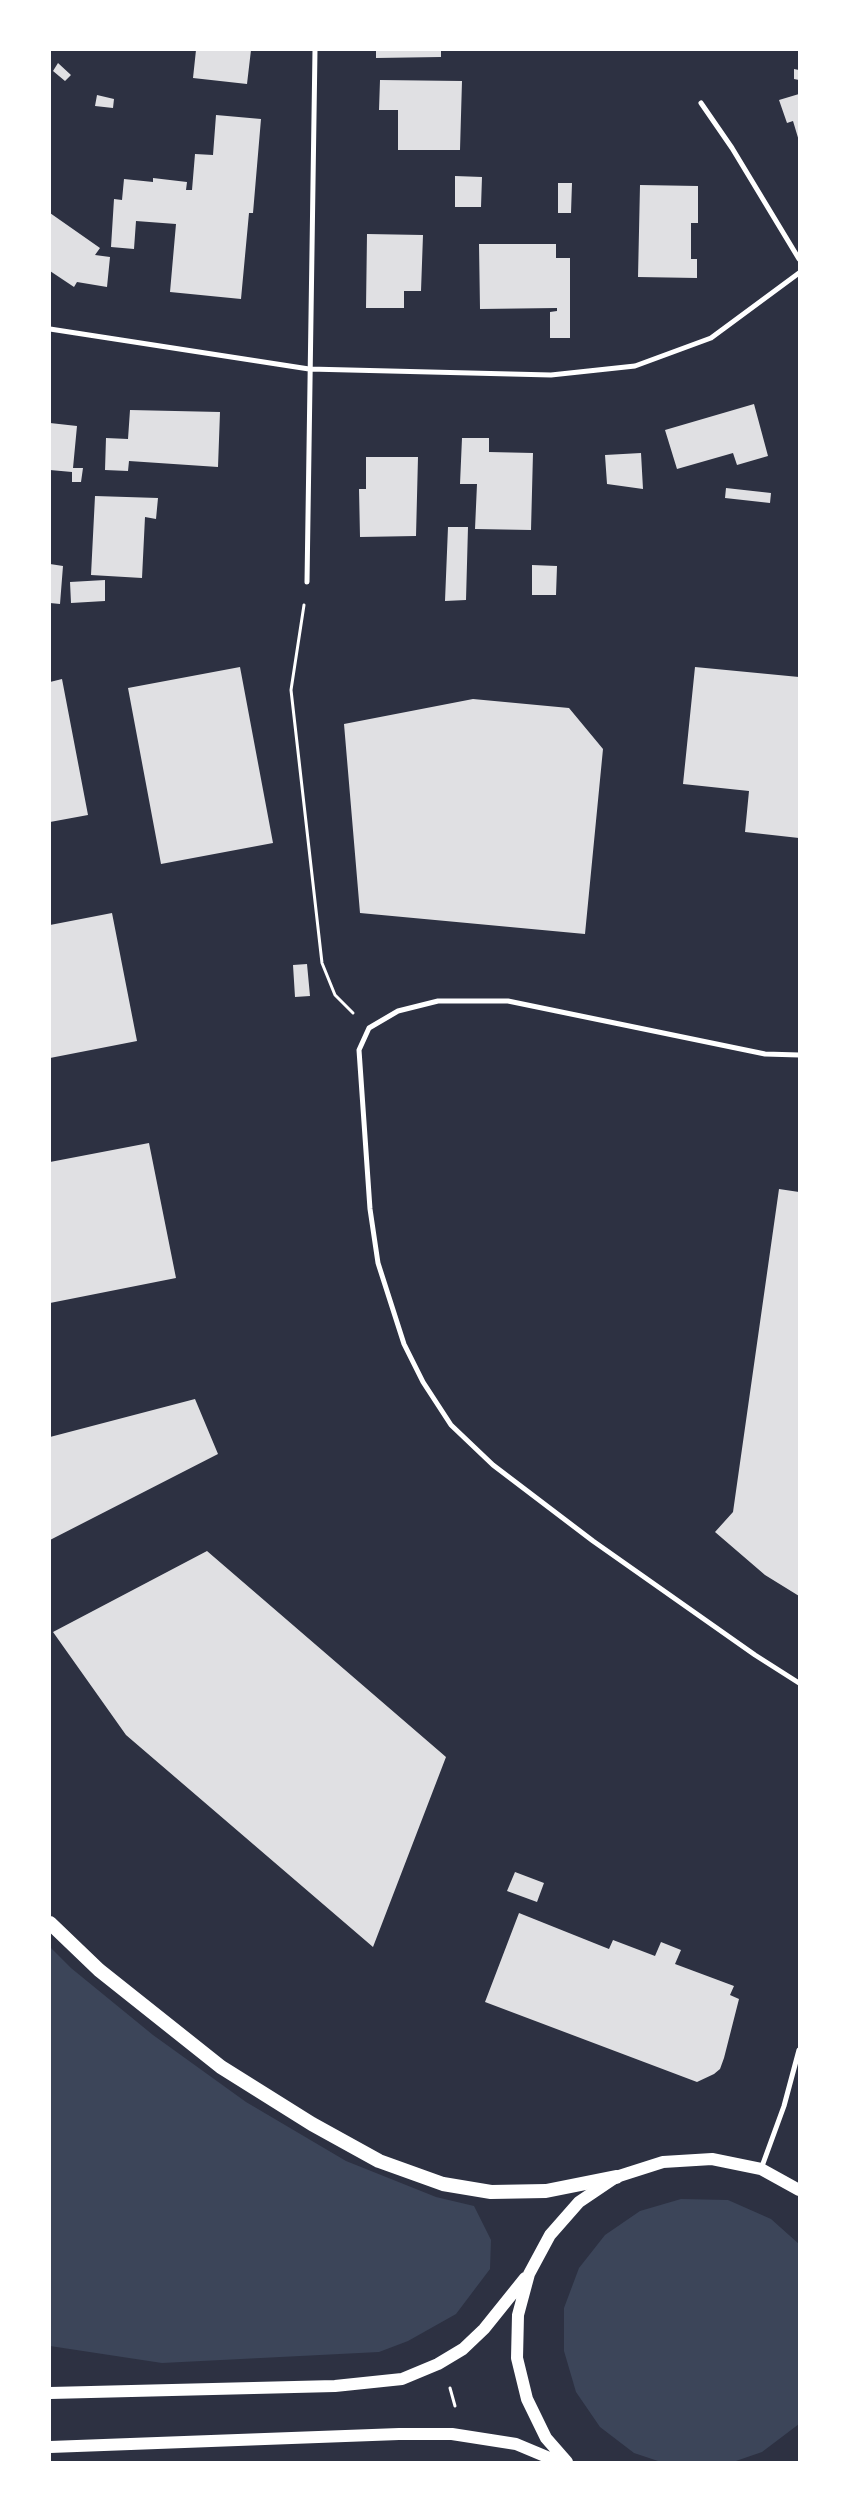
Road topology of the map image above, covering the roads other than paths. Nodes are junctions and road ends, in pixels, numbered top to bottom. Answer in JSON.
{"nodes":[{"id":1,"x":315,"y":50,"type":"edge"},
{"id":2,"x":701,"y":103,"type":"dead end"},
{"id":3,"x":799,"y":259,"type":"edge"},
{"id":4,"x":799,"y":273,"type":"edge"},
{"id":5,"x":50,"y":329,"type":"edge"},
{"id":6,"x":309,"y":369,"type":"junction"},
{"id":7,"x":307,"y":582,"type":"road end"},
{"id":8,"x":799,"y":1055,"type":"edge"},
{"id":9,"x":799,"y":1683,"type":"edge"},
{"id":10,"x":50,"y":1923,"type":"edge"},
{"id":11,"x":799,"y":2050,"type":"edge"},
{"id":12,"x":761,"y":2169,"type":"junction"},
{"id":13,"x":616,"y":2178,"type":"junction"},
{"id":14,"x":799,"y":2190,"type":"edge"},
{"id":15,"x":528,"y":2274,"type":"junction"},
{"id":16,"x":50,"y":2393,"type":"edge"},
{"id":17,"x":50,"y":2447,"type":"edge"},
{"id":18,"x":559,"y":2462,"type":"edge"},
{"id":19,"x":567,"y":2462,"type":"edge"}],
"edges":[{"from":1,"to":6,"type":"street"},
{"from":2,"to":3,"type":"street"},
{"from":4,"to":6,"type":"street"},
{"from":5,"to":6,"type":"street"},
{"from":6,"to":7,"type":"street"},
{"from":8,"to":9,"type":"street"},
{"from":10,"to":13,"type":"highway"},
{"from":11,"to":12,"type":"street"},
{"from":12,"to":13,"type":"main road"},
{"from":12,"to":14,"type":"main road"},
{"from":13,"to":15,"type":"main road"},
{"from":15,"to":16,"type":"main road"},
{"from":15,"to":19,"type":"main road"},
{"from":17,"to":18,"type":"main road"}]}
